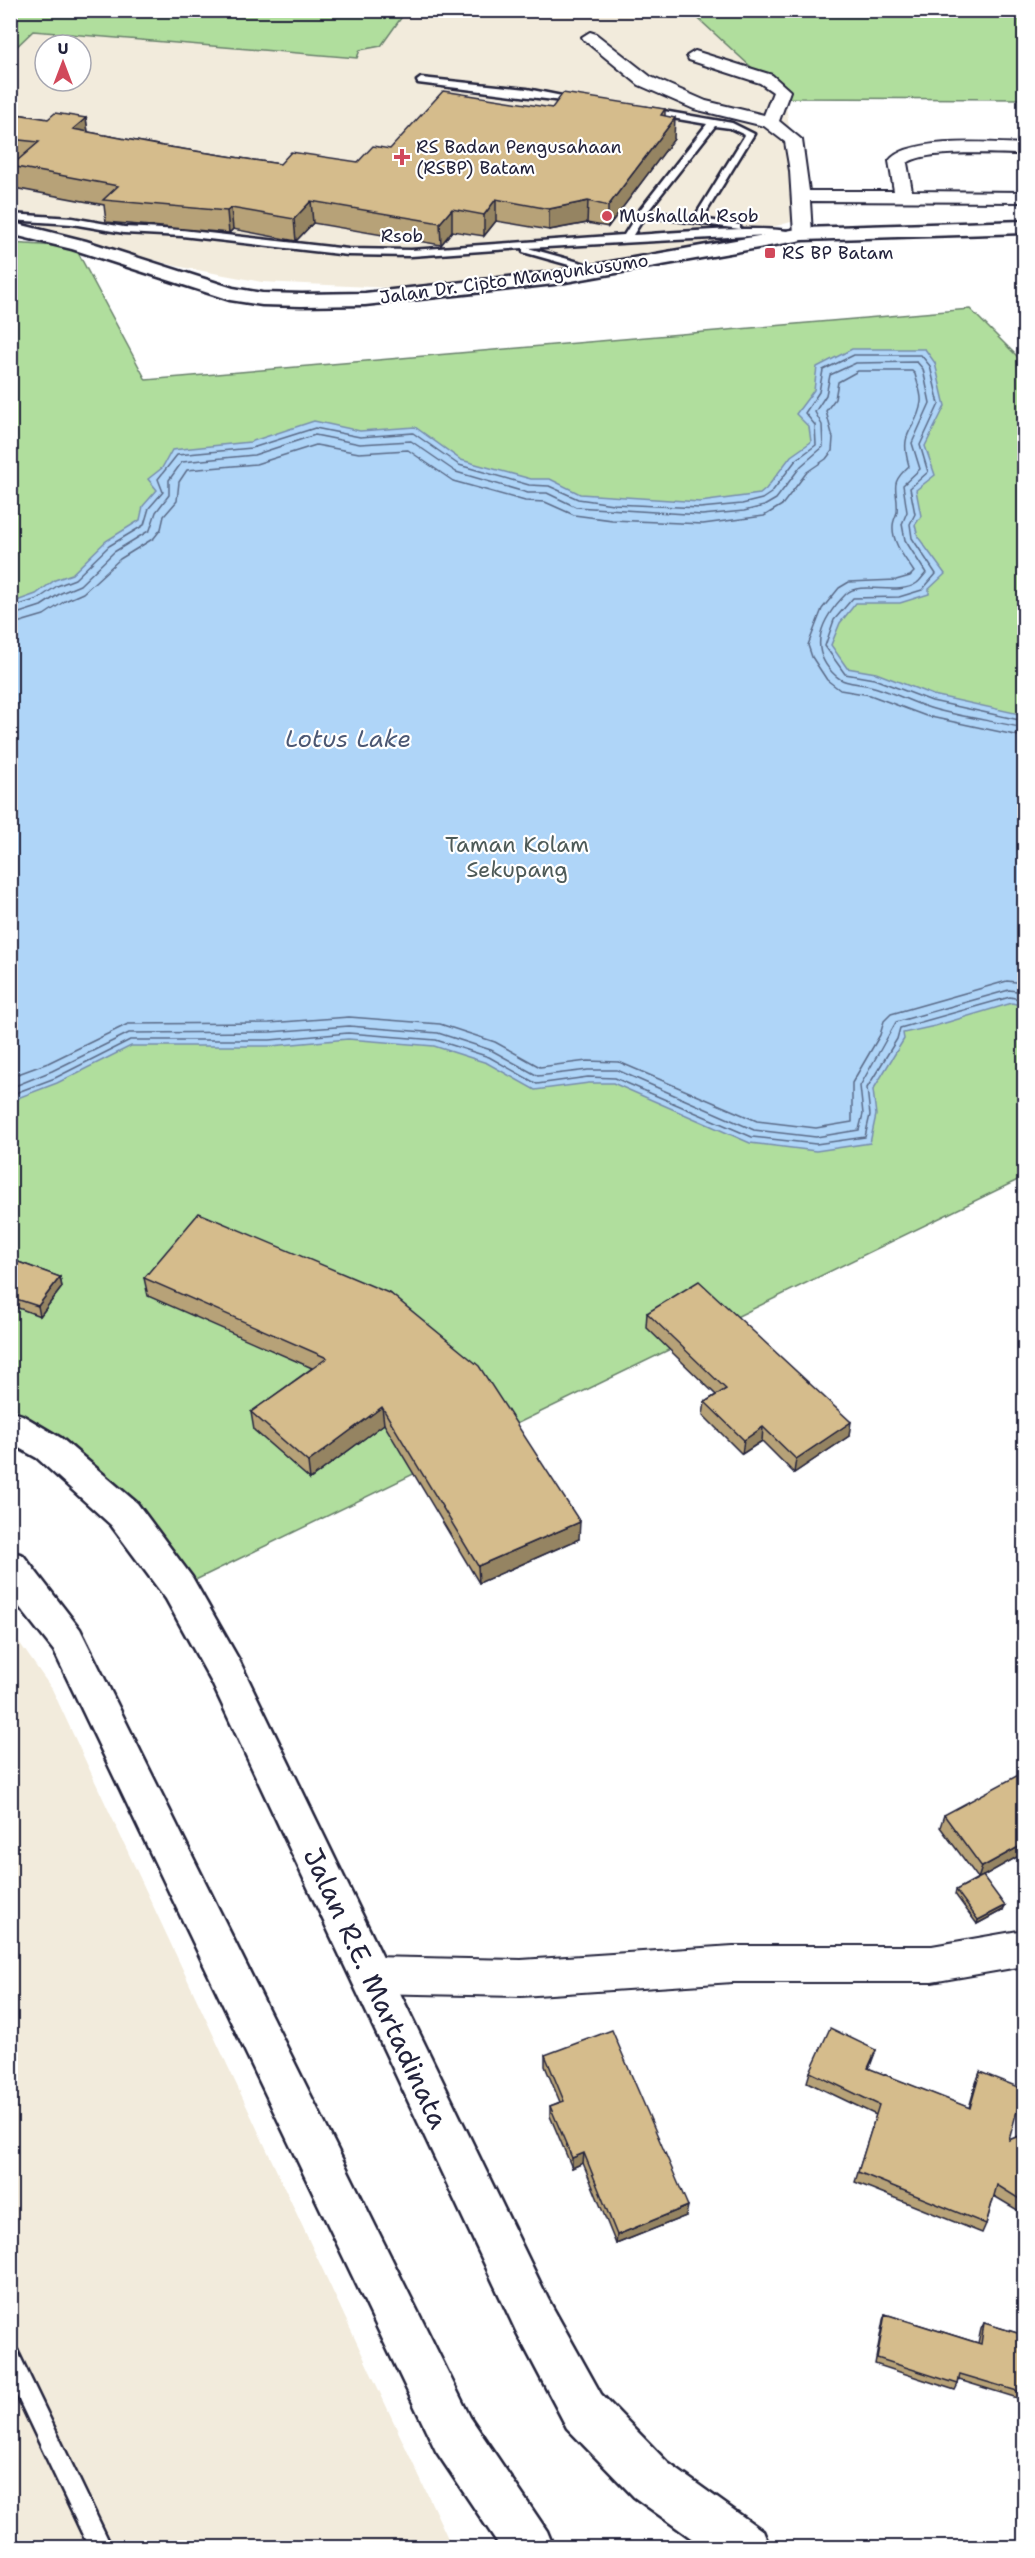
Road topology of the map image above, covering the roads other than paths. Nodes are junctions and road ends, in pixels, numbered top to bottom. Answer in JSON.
{"nodes":[{"id":1,"x":590,"y":37,"type":"dead end"},
{"id":2,"x":695,"y":57,"type":"dead end"},
{"id":3,"x":421,"y":81,"type":"dead end"},
{"id":4,"x":585,"y":101,"type":"edge"},
{"id":5,"x":632,"y":109,"type":"edge"},
{"id":6,"x":713,"y":122,"type":"junction"},
{"id":7,"x":770,"y":122,"type":"junction"},
{"id":8,"x":1024,"y":149,"type":"edge"},
{"id":9,"x":800,"y":196,"type":"junction"},
{"id":10,"x":904,"y":196,"type":"junction"},
{"id":11,"x":1024,"y":197,"type":"edge"},
{"id":12,"x":642,"y":213,"type":"junction"},
{"id":13,"x":10,"y":217,"type":"edge"},
{"id":14,"x":697,"y":220,"type":"junction"},
{"id":15,"x":10,"y":228,"type":"edge"},
{"id":16,"x":1024,"y":228,"type":"edge"},
{"id":17,"x":760,"y":232,"type":"junction"},
{"id":18,"x":799,"y":235,"type":"junction"},
{"id":19,"x":627,"y":238,"type":"junction"},
{"id":20,"x":513,"y":247,"type":"junction"},
{"id":21,"x":601,"y":271,"type":"junction"},
{"id":22,"x":10,"y":1425,"type":"edge"},
{"id":23,"x":10,"y":1566,"type":"edge"},
{"id":24,"x":1024,"y":1948,"type":"edge"},
{"id":25,"x":370,"y":1975,"type":"junction"},
{"id":26,"x":10,"y":2358,"type":"edge"},
{"id":27,"x":101,"y":2547,"type":"edge"},
{"id":28,"x":530,"y":2547,"type":"edge"},
{"id":29,"x":746,"y":2547,"type":"edge"}],
"edges":[{"from":1,"to":7,"type":"street"},
{"from":2,"to":7,"type":"street"},
{"from":3,"to":4,"type":"lane"},
{"from":5,"to":6,"type":"lane"},
{"from":6,"to":12,"type":"lane"},
{"from":6,"to":14,"type":"lane"},
{"from":7,"to":9,"type":"street"},
{"from":8,"to":10,"type":"street"},
{"from":9,"to":10,"type":"street"},
{"from":9,"to":18,"type":"street"},
{"from":10,"to":11,"type":"street"},
{"from":12,"to":14,"type":"lane"},
{"from":12,"to":19,"type":"lane"},
{"from":13,"to":20,"type":"lane","name":"Rsob"},
{"from":14,"to":17,"type":"lane"},
{"from":15,"to":21,"type":"main road","name":"Jalan Dr. Cipto Mangunkusumo"},
{"from":16,"to":18,"type":"main road","name":"Jalan Dr. Cipto Mangunkusumo"},
{"from":17,"to":18,"type":"lane","name":"Rsob"},
{"from":17,"to":19,"type":"lane","name":"Rsob"},
{"from":18,"to":21,"type":"main road","name":"Jalan Dr. Cipto Mangunkusumo"},
{"from":19,"to":20,"type":"lane","name":"Rsob"},
{"from":20,"to":21,"type":"lane"},
{"from":22,"to":25,"type":"main road","name":"Jalan R.E. Martadinata"},
{"from":23,"to":28,"type":"main road"},
{"from":24,"to":25,"type":"street"},
{"from":25,"to":29,"type":"main road","name":"Jalan R.E. Martadinata"},
{"from":26,"to":27,"type":"lane"}]}
